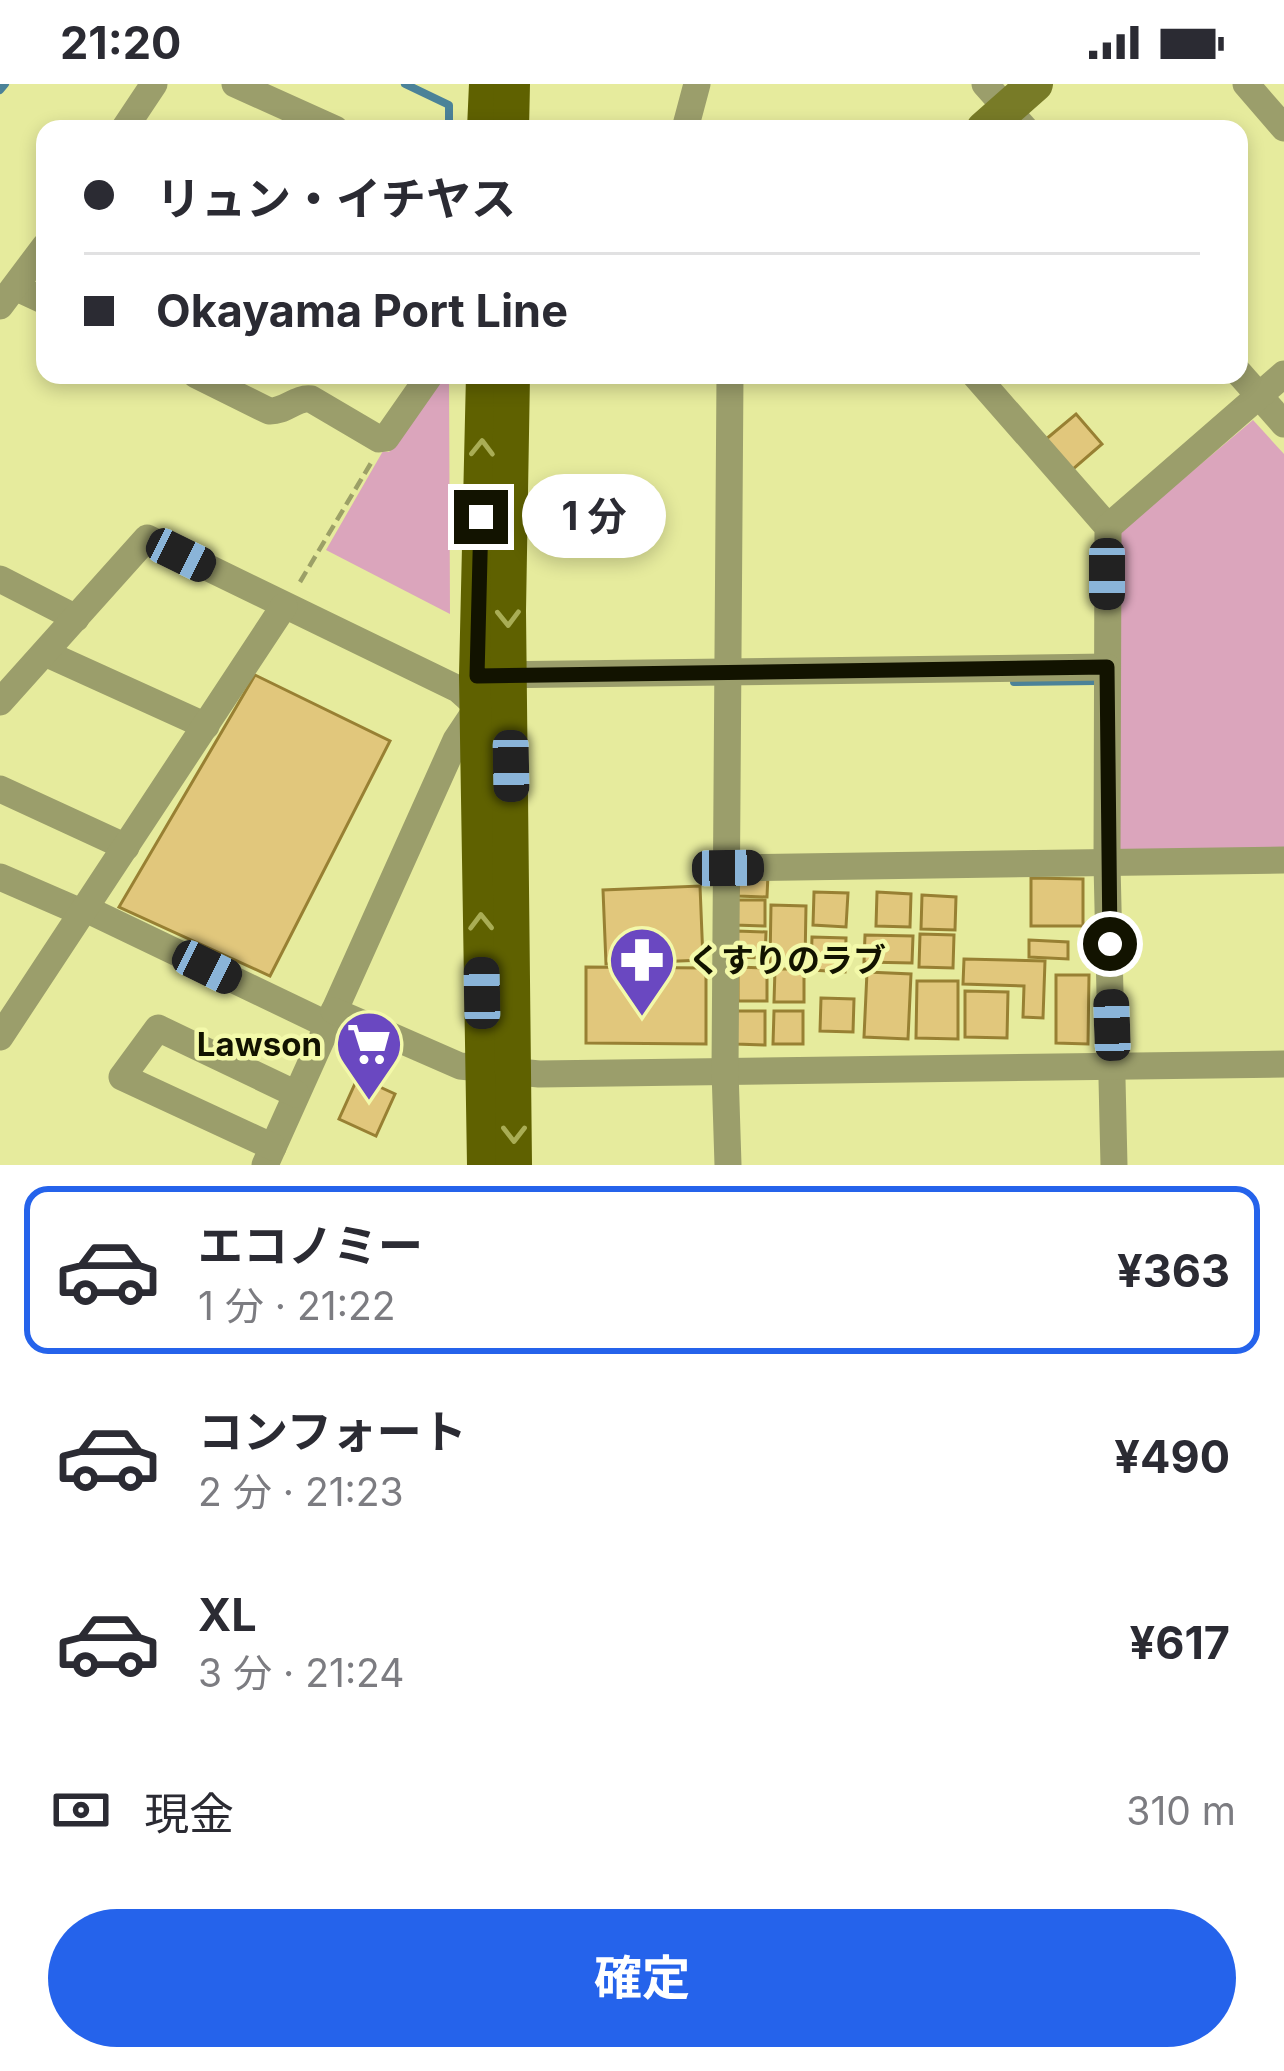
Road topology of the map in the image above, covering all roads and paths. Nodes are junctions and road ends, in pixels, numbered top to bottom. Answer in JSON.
{"nodes":[{"id":1,"x":154,"y":84,"type":"edge"},
{"id":2,"x":235,"y":84,"type":"edge"},
{"id":3,"x":487,"y":84,"type":"edge"},
{"id":4,"x":512,"y":84,"type":"edge"},
{"id":5,"x":697,"y":84,"type":"edge"},
{"id":6,"x":1035,"y":84,"type":"edge"},
{"id":7,"x":1246,"y":84,"type":"edge"},
{"id":8,"x":1000,"y":113,"type":"edge"},
{"id":9,"x":130,"y":120,"type":"edge"},
{"id":10,"x":315,"y":120,"type":"edge"},
{"id":11,"x":485,"y":120,"type":"edge"},
{"id":12,"x":511,"y":120,"type":"edge"},
{"id":13,"x":688,"y":120,"type":"edge"},
{"id":14,"x":1284,"y":128,"type":"edge"},
{"id":15,"x":36,"y":265,"type":"edge"},
{"id":16,"x":22,"y":295,"type":"edge"},
{"id":17,"x":1284,"y":374,"type":"edge"},
{"id":18,"x":214,"y":384,"type":"edge"},
{"id":19,"x":424,"y":384,"type":"edge"},
{"id":20,"x":484,"y":384,"type":"edge"},
{"id":21,"x":511,"y":384,"type":"edge"},
{"id":22,"x":730,"y":384,"type":"edge"},
{"id":23,"x":983,"y":384,"type":"edge"},
{"id":24,"x":1250,"y":385,"type":"edge"},
{"id":25,"x":1284,"y":424,"type":"edge"},
{"id":26,"x":386,"y":438,"type":"junction"},
{"id":27,"x":1103,"y":521,"type":"junction"},
{"id":28,"x":0,"y":579,"type":"edge"},
{"id":29,"x":285,"y":607,"type":"junction"},
{"id":30,"x":76,"y":617,"type":"junction"},
{"id":31,"x":45,"y":652,"type":"junction"},
{"id":32,"x":1100,"y":667,"type":"junction"},
{"id":33,"x":729,"y":680,"type":"junction"},
{"id":34,"x":488,"y":686,"type":"junction"},
{"id":35,"x":6,"y":687,"type":"edge"},
{"id":36,"x":206,"y":726,"type":"junction"},
{"id":37,"x":0,"y":789,"type":"edge"},
{"id":38,"x":126,"y":847,"type":"junction"},
{"id":39,"x":1284,"y":860,"type":"edge"},
{"id":40,"x":1102,"y":864,"type":"junction"},
{"id":41,"x":728,"y":868,"type":"junction"},
{"id":42,"x":0,"y":878,"type":"edge"},
{"id":43,"x":85,"y":911,"type":"junction"},
{"id":44,"x":331,"y":1018,"type":"junction"},
{"id":45,"x":0,"y":1037,"type":"edge"},
{"id":46,"x":1284,"y":1064,"type":"edge"},
{"id":47,"x":1113,"y":1066,"type":"junction"},
{"id":48,"x":499,"y":1070,"type":"junction"},
{"id":49,"x":720,"y":1070,"type":"junction"},
{"id":50,"x":296,"y":1094,"type":"junction"},
{"id":51,"x":269,"y":1156,"type":"edge"},
{"id":52,"x":485,"y":1165,"type":"edge"},
{"id":53,"x":514,"y":1165,"type":"edge"},
{"id":54,"x":728,"y":1165,"type":"edge"},
{"id":55,"x":1114,"y":1165,"type":"edge"}],
"edges":[{"from":1,"to":9,"type":"street"},
{"from":2,"to":10,"type":"street"},
{"from":3,"to":11,"type":"main road"},
{"from":4,"to":12,"type":"main road"},
{"from":5,"to":13,"type":"street"},
{"from":6,"to":8,"type":"street"},
{"from":7,"to":14,"type":"street"},
{"from":15,"to":16,"type":"street"},
{"from":17,"to":24,"type":"street"},
{"from":18,"to":26,"type":"street"},
{"from":19,"to":26,"type":"street"},
{"from":34,"to":20,"type":"main road","one_way":true},
{"from":21,"to":34,"type":"main road","one_way":true},
{"from":22,"to":33,"type":"street"},
{"from":23,"to":27,"type":"street"},
{"from":24,"to":25,"type":"street"},
{"from":24,"to":27,"type":"street"},
{"from":26,"to":29,"type":"path"},
{"from":27,"to":32,"type":"street"},
{"from":28,"to":30,"type":"street"},
{"from":29,"to":30,"type":"street"},
{"from":29,"to":34,"type":"street"},
{"from":29,"to":36,"type":"street"},
{"from":30,"to":31,"type":"street"},
{"from":31,"to":35,"type":"street"},
{"from":31,"to":36,"type":"street"},
{"from":32,"to":33,"type":"street"},
{"from":32,"to":40,"type":"street"},
{"from":33,"to":34,"type":"street"},
{"from":33,"to":41,"type":"street"},
{"from":34,"to":44,"type":"street"},
{"from":34,"to":48,"type":"main road"},
{"from":36,"to":38,"type":"street"},
{"from":37,"to":38,"type":"street"},
{"from":38,"to":43,"type":"street"},
{"from":39,"to":40,"type":"street"},
{"from":40,"to":41,"type":"street"},
{"from":40,"to":47,"type":"street"},
{"from":41,"to":49,"type":"street"},
{"from":42,"to":43,"type":"street"},
{"from":43,"to":44,"type":"street"},
{"from":43,"to":45,"type":"street"},
{"from":44,"to":48,"type":"street"},
{"from":44,"to":50,"type":"street"},
{"from":46,"to":47,"type":"street"},
{"from":47,"to":49,"type":"street"},
{"from":47,"to":55,"type":"street"},
{"from":48,"to":49,"type":"street"},
{"from":48,"to":52,"type":"main road"},
{"from":48,"to":53,"type":"main road","one_way":true},
{"from":49,"to":54,"type":"street"},
{"from":50,"to":51,"type":"street"},
{"from":50,"to":51,"type":"street"}]}
